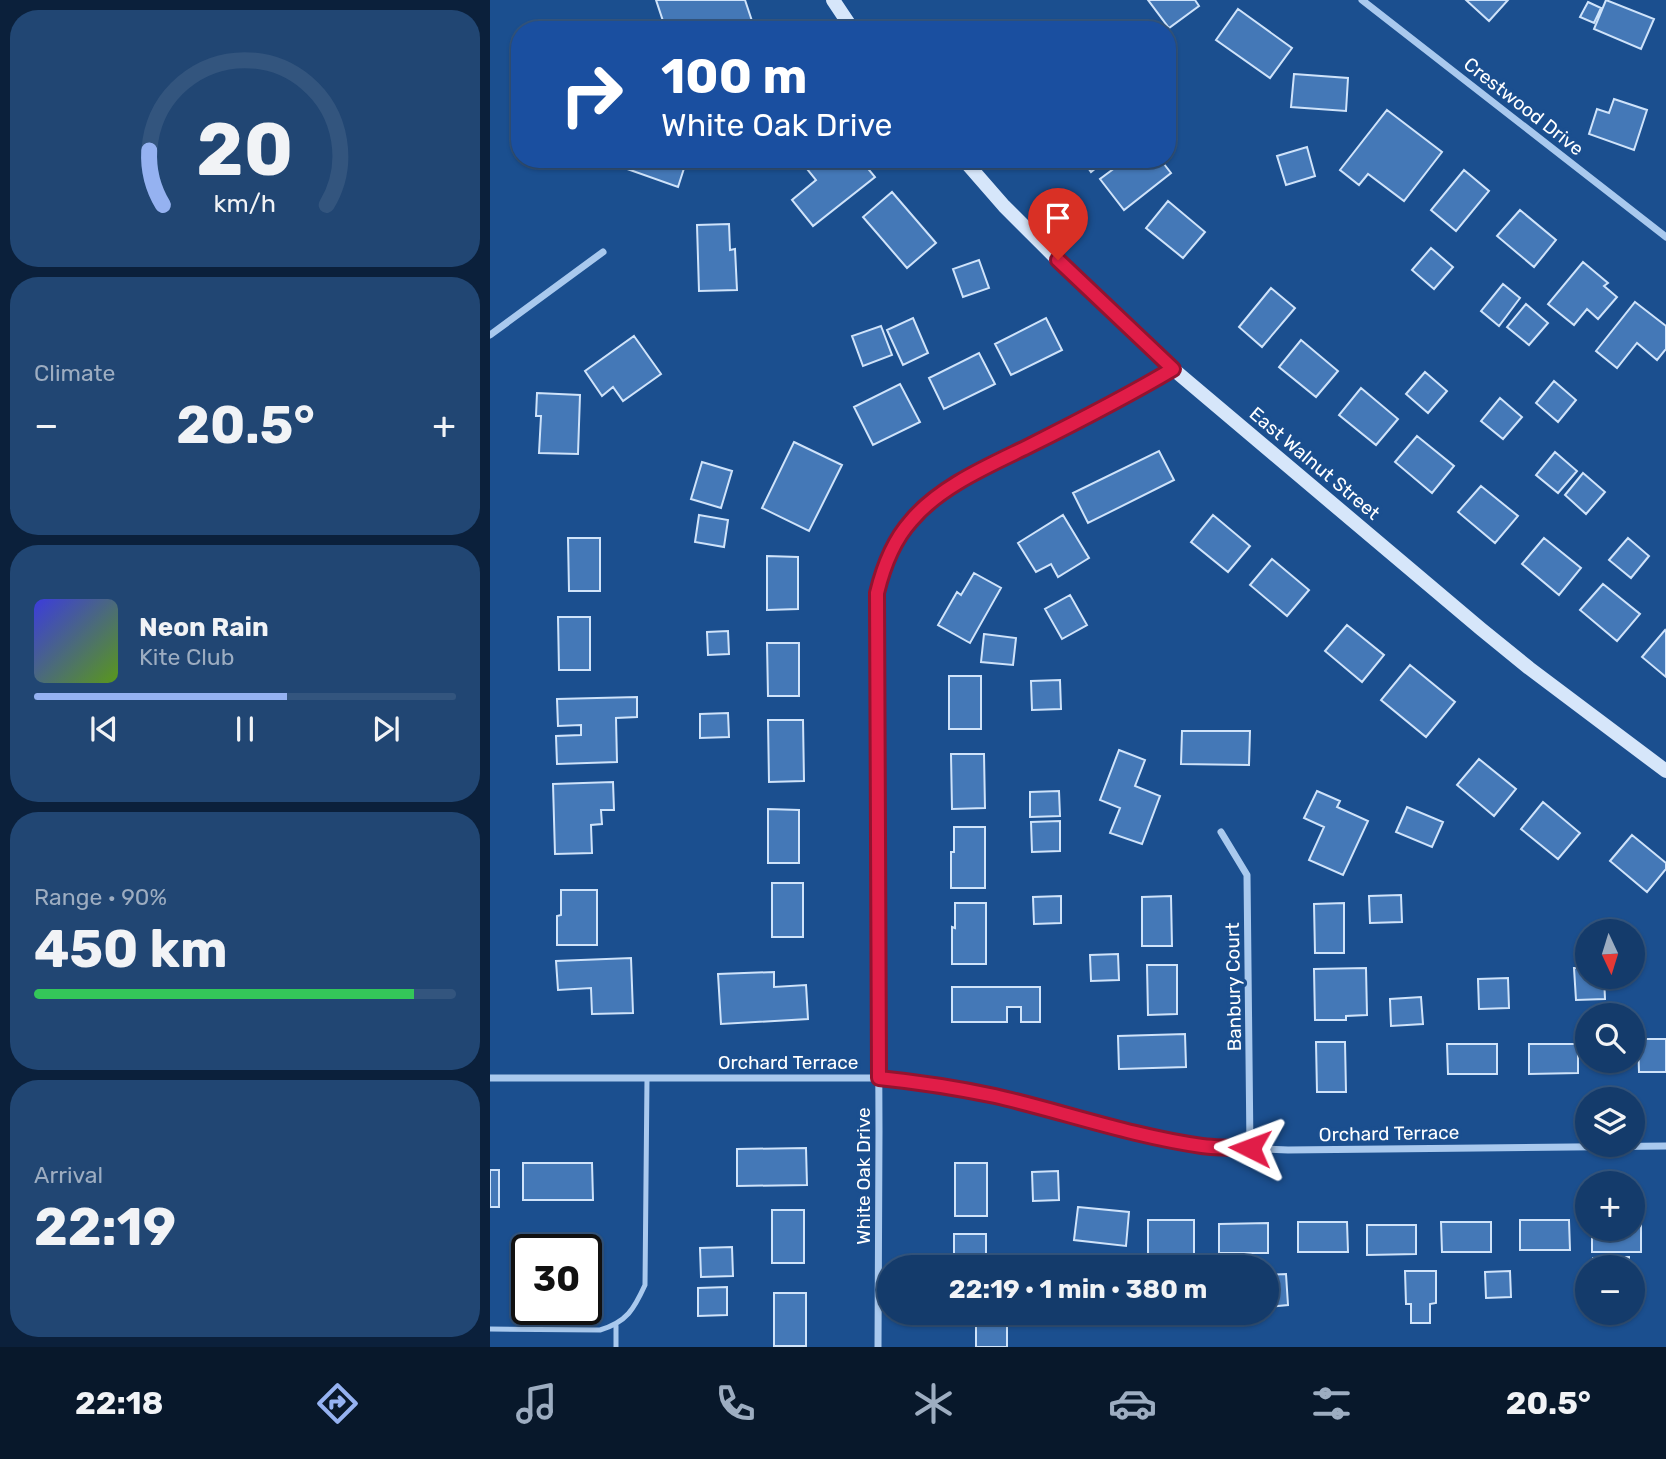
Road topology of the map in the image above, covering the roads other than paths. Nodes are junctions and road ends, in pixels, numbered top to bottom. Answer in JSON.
{"nodes":[{"id":1,"x":833,"y":0,"type":"edge"},
{"id":2,"x":1362,"y":0,"type":"edge"},
{"id":3,"x":847,"y":21,"type":"edge"},
{"id":4,"x":971,"y":168,"type":"edge"},
{"id":5,"x":1666,"y":237,"type":"edge"},
{"id":6,"x":603,"y":253,"type":"dead end"},
{"id":7,"x":490,"y":335,"type":"edge"},
{"id":8,"x":1173,"y":369,"type":"junction"},
{"id":9,"x":1666,"y":771,"type":"edge"},
{"id":10,"x":1221,"y":832,"type":"dead end"},
{"id":11,"x":490,"y":1078,"type":"edge"},
{"id":12,"x":648,"y":1078,"type":"junction"},
{"id":13,"x":879,"y":1078,"type":"junction"},
{"id":14,"x":1666,"y":1146,"type":"edge"},
{"id":15,"x":1250,"y":1148,"type":"junction"},
{"id":16,"x":616,"y":1325,"type":"junction"},
{"id":17,"x":490,"y":1329,"type":"edge"},
{"id":18,"x":616,"y":1347,"type":"edge"},
{"id":19,"x":878,"y":1347,"type":"edge"}],
"edges":[{"from":1,"to":3,"type":"street"},
{"from":2,"to":5,"type":"street","name":"Crestwood Drive"},
{"from":4,"to":8,"type":"street","name":"East Walnut Street"},
{"from":6,"to":7,"type":"street"},
{"from":8,"to":9,"type":"street","name":"East Walnut Street"},
{"from":8,"to":13,"type":"street","name":"White Oak Drive"},
{"from":10,"to":15,"type":"street","name":"Banbury Court"},
{"from":11,"to":12,"type":"street","name":"Orchard Terrace"},
{"from":12,"to":13,"type":"street","name":"Orchard Terrace"},
{"from":12,"to":16,"type":"lane"},
{"from":13,"to":15,"type":"street","name":"Orchard Terrace"},
{"from":13,"to":19,"type":"street","name":"White Oak Drive"},
{"from":14,"to":15,"type":"street","name":"Orchard Terrace"},
{"from":16,"to":17,"type":"lane"},
{"from":16,"to":18,"type":"lane"}]}
